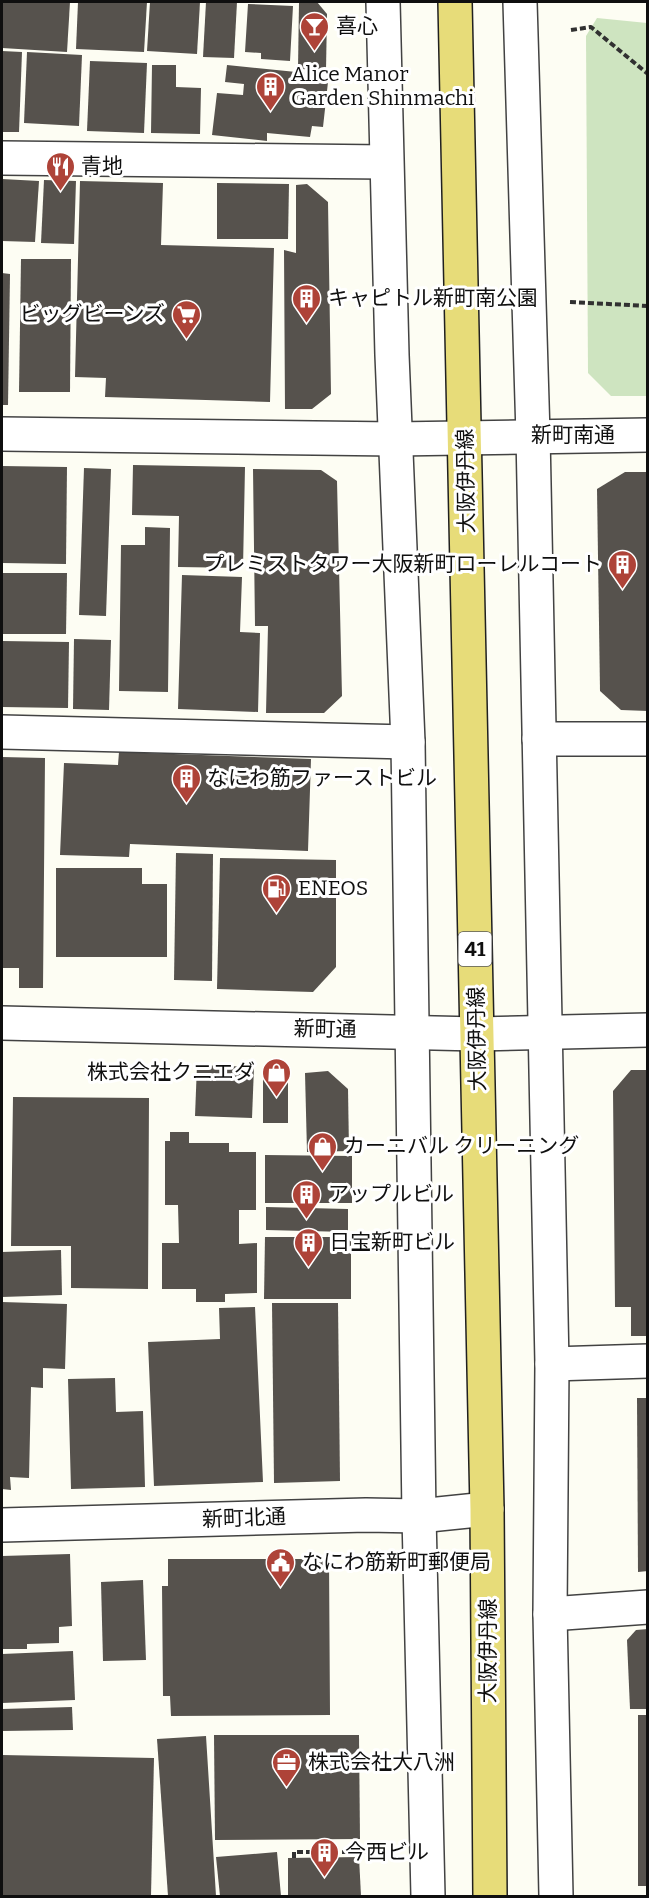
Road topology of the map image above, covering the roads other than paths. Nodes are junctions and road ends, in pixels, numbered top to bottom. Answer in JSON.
{"nodes":[{"id":1,"x":383,"y":2,"type":"edge"},
{"id":2,"x":455,"y":2,"type":"edge"},
{"id":3,"x":520,"y":2,"type":"edge"},
{"id":4,"x":2,"y":158,"type":"edge"},
{"id":5,"x":386,"y":162,"type":"junction"},
{"id":6,"x":2,"y":434,"type":"edge"},
{"id":7,"x":533,"y":435,"type":"junction"},
{"id":8,"x":648,"y":435,"type":"edge"},
{"id":9,"x":464,"y":438,"type":"junction"},
{"id":10,"x":395,"y":439,"type":"junction"},
{"id":11,"x":2,"y":732,"type":"edge"},
{"id":12,"x":539,"y":739,"type":"junction"},
{"id":13,"x":648,"y":739,"type":"edge"},
{"id":14,"x":408,"y":742,"type":"junction"},
{"id":15,"x":2,"y":1023,"type":"edge"},
{"id":16,"x":648,"y":1029,"type":"edge"},
{"id":17,"x":412,"y":1031,"type":"junction"},
{"id":18,"x":544,"y":1032,"type":"junction"},
{"id":19,"x":477,"y":1034,"type":"junction"},
{"id":20,"x":648,"y":1361,"type":"edge"},
{"id":21,"x":552,"y":1364,"type":"junction"},
{"id":22,"x":487,"y":1509,"type":"junction"},
{"id":23,"x":419,"y":1516,"type":"junction"},
{"id":24,"x":2,"y":1525,"type":"edge"},
{"id":25,"x":648,"y":1607,"type":"edge"},
{"id":26,"x":550,"y":1614,"type":"junction"},
{"id":27,"x":428,"y":1896,"type":"edge"},
{"id":28,"x":490,"y":1896,"type":"edge"},
{"id":29,"x":556,"y":1896,"type":"edge"}],
"edges":[{"from":1,"to":5,"type":"street"},
{"from":2,"to":9,"type":"main road","name":"大阪伊丹線","number":"41"},
{"from":3,"to":7,"type":"street"},
{"from":4,"to":5,"type":"street"},
{"from":5,"to":10,"type":"street"},
{"from":6,"to":10,"type":"street","name":"新町南通"},
{"from":7,"to":8,"type":"street","name":"新町南通"},
{"from":7,"to":9,"type":"street","name":"新町南通"},
{"from":7,"to":12,"type":"street"},
{"from":9,"to":10,"type":"street","name":"新町南通"},
{"from":9,"to":19,"type":"main road","name":"大阪伊丹線","number":"41"},
{"from":10,"to":14,"type":"street"},
{"from":11,"to":14,"type":"street"},
{"from":12,"to":13,"type":"street"},
{"from":12,"to":18,"type":"street"},
{"from":14,"to":17,"type":"street"},
{"from":15,"to":17,"type":"street","name":"新町通"},
{"from":16,"to":18,"type":"street","name":"新町通"},
{"from":17,"to":19,"type":"street","name":"新町通"},
{"from":17,"to":23,"type":"street"},
{"from":18,"to":19,"type":"street","name":"新町通"},
{"from":18,"to":21,"type":"street"},
{"from":19,"to":22,"type":"main road","name":"大阪伊丹線","number":"41"},
{"from":20,"to":21,"type":"street"},
{"from":21,"to":26,"type":"street"},
{"from":22,"to":23,"type":"street","name":"新町北通"},
{"from":22,"to":28,"type":"main road","name":"大阪伊丹線","number":"41"},
{"from":23,"to":24,"type":"street","name":"新町北通"},
{"from":23,"to":27,"type":"street"},
{"from":25,"to":26,"type":"street"},
{"from":26,"to":29,"type":"street"}]}
